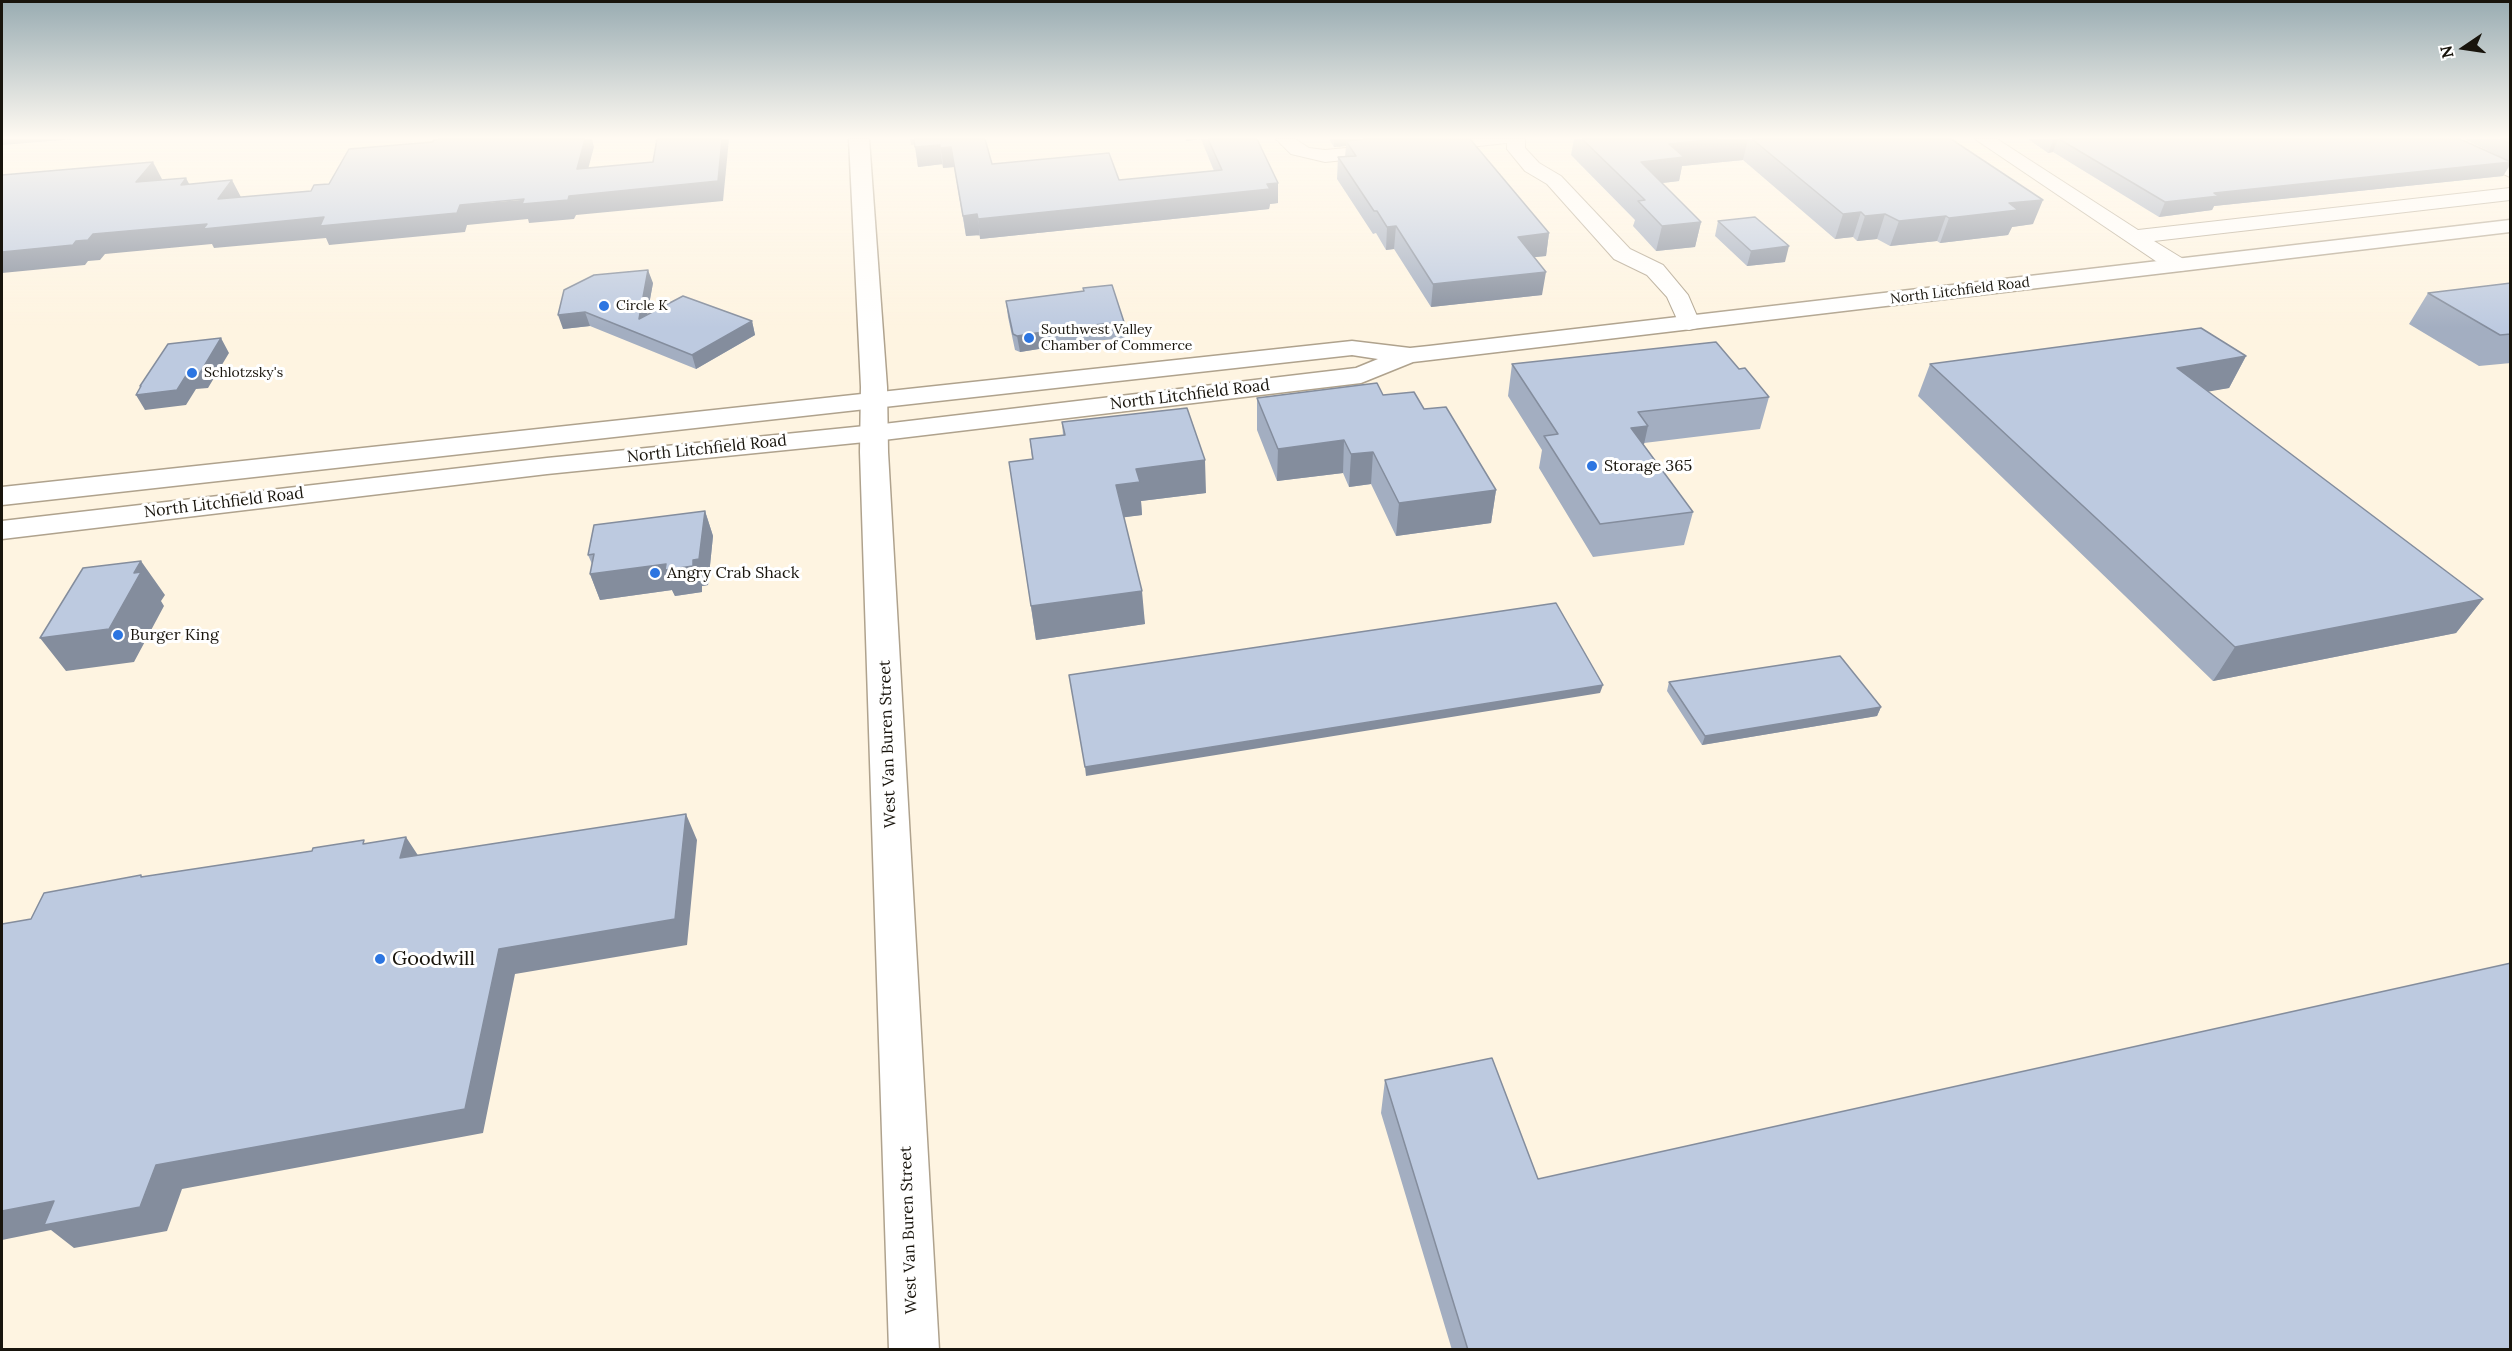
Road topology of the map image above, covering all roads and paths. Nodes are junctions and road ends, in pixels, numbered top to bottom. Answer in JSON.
{"nodes":[{"id":1,"x":863,"y":202,"type":"edge"},
{"id":2,"x":1574,"y":202,"type":"edge"},
{"id":3,"x":2080,"y":202,"type":"edge"},
{"id":4,"x":2440,"y":202,"type":"edge"},
{"id":5,"x":2511,"y":226,"type":"edge"},
{"id":6,"x":2133,"y":237,"type":"junction"},
{"id":7,"x":2177,"y":265,"type":"junction"},
{"id":8,"x":1689,"y":323,"type":"junction"},
{"id":9,"x":1410,"y":355,"type":"junction"},
{"id":10,"x":874,"y":402,"type":"junction"},
{"id":11,"x":875,"y":433,"type":"junction"},
{"id":12,"x":263,"y":466,"type":"junction"},
{"id":13,"x":33,"y":492,"type":"junction"},
{"id":14,"x":2,"y":496,"type":"edge"},
{"id":15,"x":2,"y":510,"type":"edge"},
{"id":16,"x":34,"y":526,"type":"junction"},
{"id":17,"x":2,"y":530,"type":"edge"},
{"id":18,"x":914,"y":1350,"type":"edge"}],
"edges":[{"from":1,"to":10,"type":"main road","name":"West Van Buren Street"},
{"from":2,"to":8,"type":"street"},
{"from":3,"to":6,"type":"street"},
{"from":4,"to":6,"type":"street"},
{"from":5,"to":7,"type":"main road","name":"North Litchfield Road"},
{"from":6,"to":7,"type":"street"},
{"from":7,"to":8,"type":"main road","name":"North Litchfield Road"},
{"from":8,"to":9,"type":"main road","name":"North Litchfield Road"},
{"from":9,"to":10,"type":"main road","name":"North Litchfield Road"},
{"from":9,"to":11,"type":"main road","name":"North Litchfield Road"},
{"from":10,"to":11,"type":"main road","name":"West Van Buren Street"},
{"from":10,"to":12,"type":"main road","name":"North Litchfield Road"},
{"from":11,"to":16,"type":"main road","name":"North Litchfield Road"},
{"from":11,"to":18,"type":"main road","name":"West Van Buren Street"},
{"from":12,"to":13,"type":"main road","name":"North Litchfield Road"},
{"from":12,"to":16,"type":"main road"},
{"from":13,"to":14,"type":"main road","name":"North Litchfield Road"},
{"from":13,"to":15,"type":"main road"},
{"from":16,"to":17,"type":"main road","name":"North Litchfield Road"}]}
